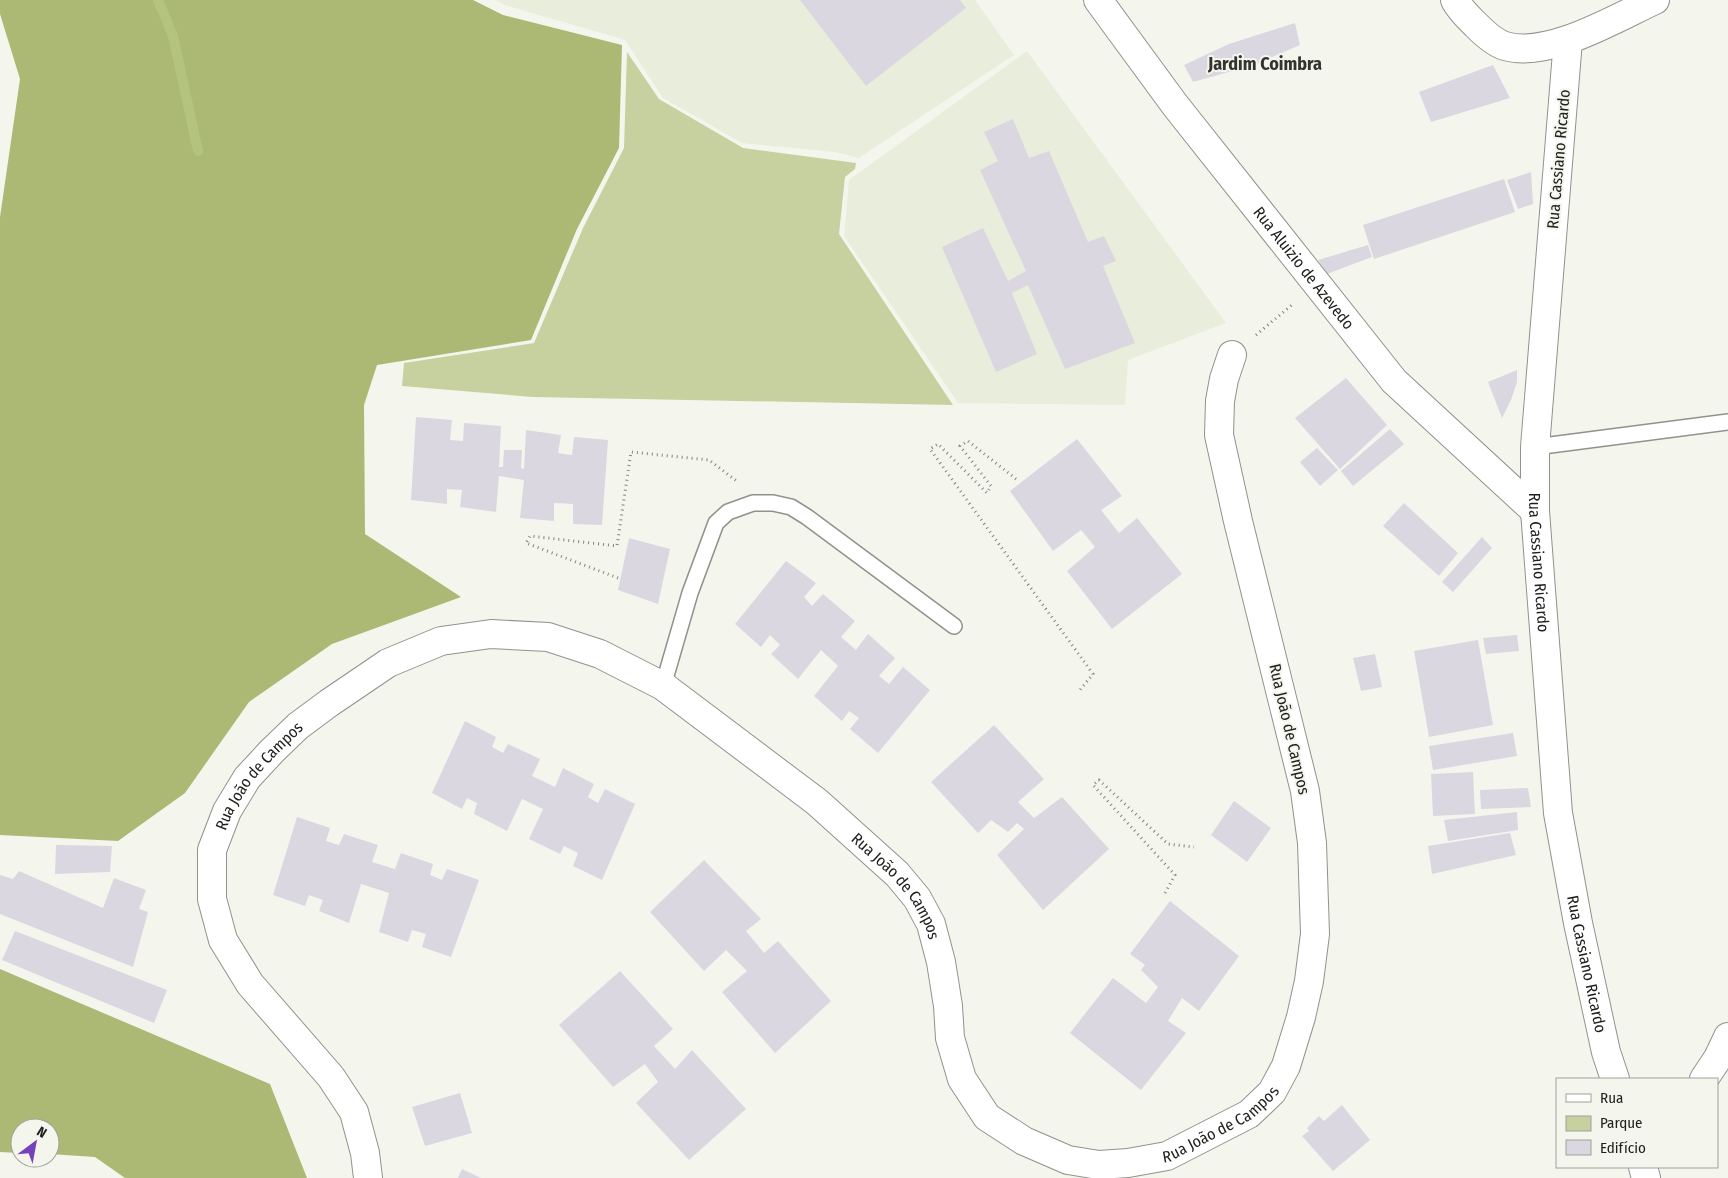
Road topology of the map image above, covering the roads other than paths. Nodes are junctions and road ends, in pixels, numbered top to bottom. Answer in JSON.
{"nodes":[{"id":1,"x":1098,"y":0,"type":"edge"},
{"id":2,"x":1455,"y":0,"type":"edge"},
{"id":3,"x":1655,"y":0,"type":"edge"},
{"id":4,"x":1568,"y":40,"type":"junction"},
{"id":5,"x":1232,"y":355,"type":"road end"},
{"id":6,"x":1728,"y":422,"type":"edge"},
{"id":7,"x":1535,"y":447,"type":"junction"},
{"id":8,"x":1535,"y":512,"type":"junction"},
{"id":9,"x":954,"y":626,"type":"dead end"},
{"id":10,"x":662,"y":686,"type":"junction"},
{"id":11,"x":1728,"y":1037,"type":"edge"},
{"id":12,"x":1616,"y":1078,"type":"edge"},
{"id":13,"x":1705,"y":1078,"type":"edge"},
{"id":14,"x":368,"y":1178,"type":"edge"}],
"edges":[{"from":1,"to":8,"type":"street","name":"Rua Aluizio de Azevedo"},
{"from":2,"to":4,"type":"street"},
{"from":3,"to":4,"type":"street"},
{"from":4,"to":7,"type":"street","name":"Rua Cassiano Ricardo"},
{"from":5,"to":10,"type":"street","name":"Rua João de Campos"},
{"from":6,"to":7,"type":"lane"},
{"from":7,"to":8,"type":"street","name":"Rua Cassiano Ricardo"},
{"from":8,"to":12,"type":"street","name":"Rua Cassiano Ricardo"},
{"from":9,"to":10,"type":"lane"},
{"from":10,"to":14,"type":"street","name":"Rua João de Campos"},
{"from":11,"to":13,"type":"street"}]}
